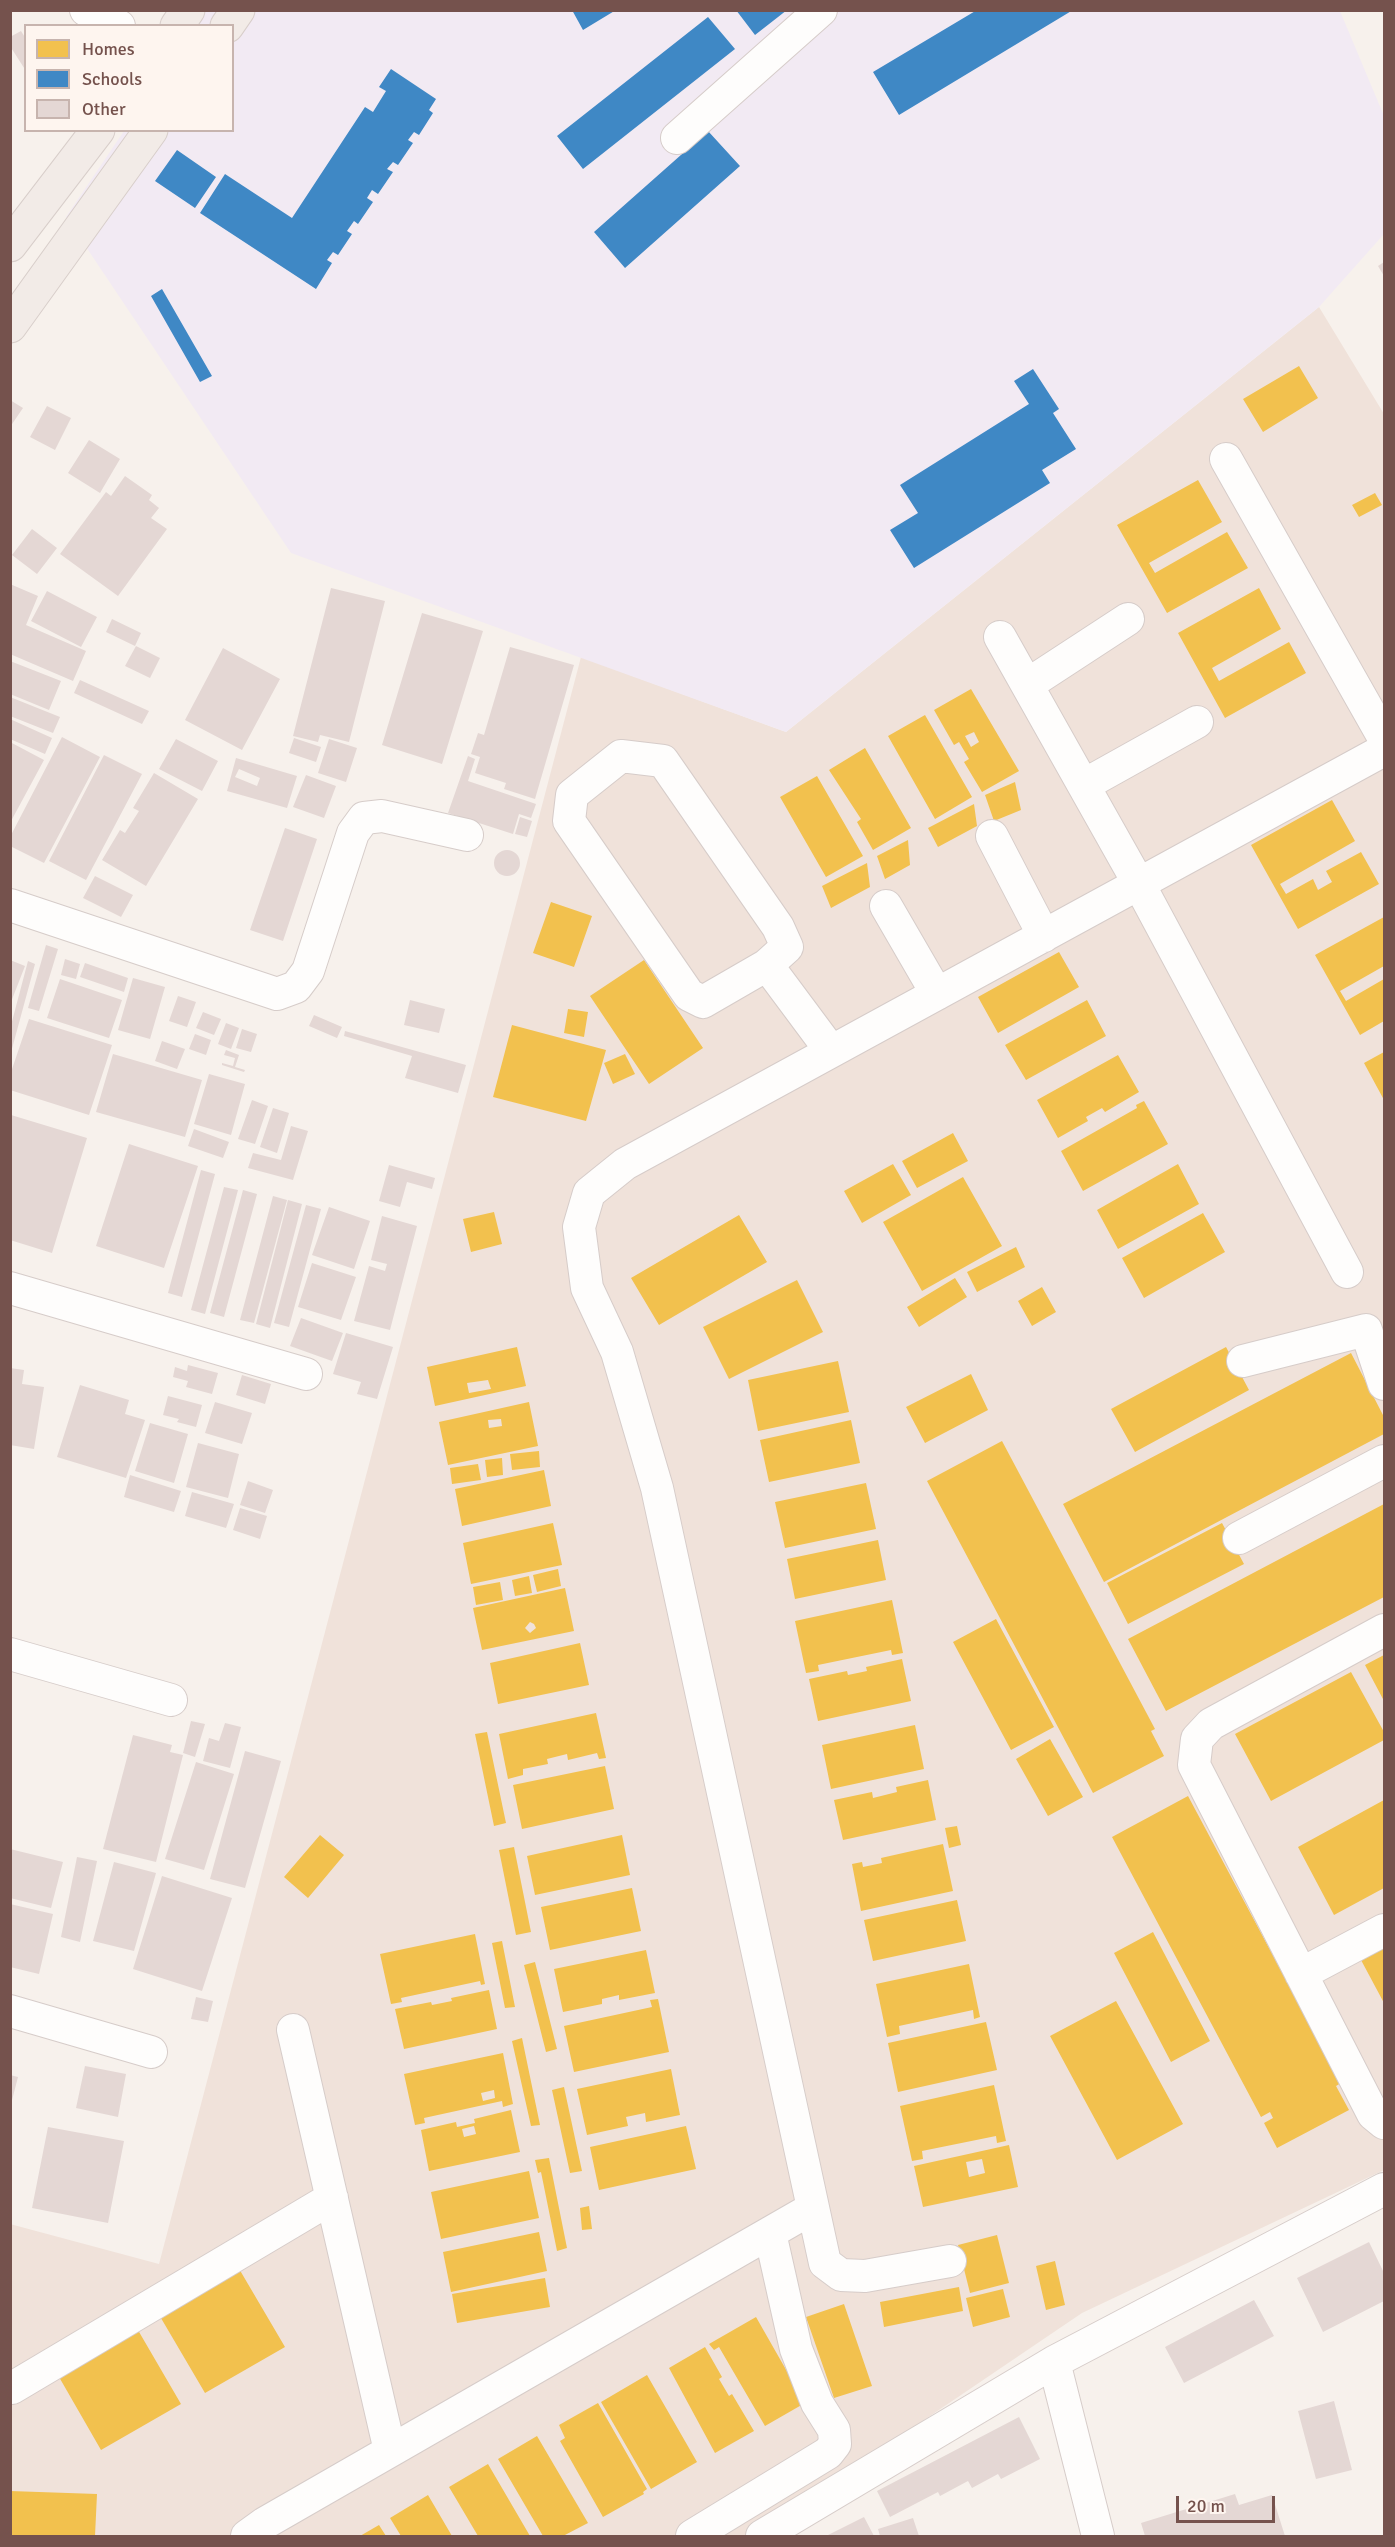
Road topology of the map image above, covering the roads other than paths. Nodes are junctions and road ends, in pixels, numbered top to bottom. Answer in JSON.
{"nodes":[{"id":1,"x":188,"y":10,"type":"edge"},
{"id":2,"x":238,"y":10,"type":"edge"},
{"id":3,"x":821,"y":10,"type":"edge"},
{"id":4,"x":178,"y":24,"type":"edge"},
{"id":5,"x":228,"y":24,"type":"edge"},
{"id":6,"x":96,"y":132,"type":"edge"},
{"id":7,"x":150,"y":132,"type":"edge"},
{"id":8,"x":677,"y":138,"type":"dead end"},
{"id":9,"x":10,"y":245,"type":"edge"},
{"id":10,"x":10,"y":326,"type":"edge"},
{"id":11,"x":1226,"y":459,"type":"dead end"},
{"id":12,"x":1128,"y":619,"type":"dead end"},
{"id":13,"x":1000,"y":637,"type":"dead end"},
{"id":14,"x":1027,"y":685,"type":"junction"},
{"id":15,"x":1197,"y":722,"type":"dead end"},
{"id":16,"x":1384,"y":738,"type":"edge"},
{"id":17,"x":1384,"y":750,"type":"edge"},
{"id":18,"x":1084,"y":785,"type":"junction"},
{"id":19,"x":467,"y":835,"type":"dead end"},
{"id":20,"x":992,"y":836,"type":"dead end"},
{"id":21,"x":1139,"y":884,"type":"junction"},
{"id":22,"x":10,"y":905,"type":"edge"},
{"id":23,"x":886,"y":906,"type":"dead end"},
{"id":24,"x":1044,"y":936,"type":"junction"},
{"id":25,"x":767,"y":965,"type":"junction"},
{"id":26,"x":937,"y":994,"type":"junction"},
{"id":27,"x":831,"y":1051,"type":"junction"},
{"id":28,"x":1347,"y":1272,"type":"dead end"},
{"id":29,"x":10,"y":1288,"type":"edge"},
{"id":30,"x":1243,"y":1361,"type":"dead end"},
{"id":31,"x":306,"y":1374,"type":"dead end"},
{"id":32,"x":1384,"y":1384,"type":"edge"},
{"id":33,"x":1384,"y":1461,"type":"edge"},
{"id":34,"x":1239,"y":1538,"type":"dead end"},
{"id":35,"x":1384,"y":1630,"type":"edge"},
{"id":36,"x":10,"y":1654,"type":"edge"},
{"id":37,"x":171,"y":1700,"type":"dead end"},
{"id":38,"x":1384,"y":1930,"type":"edge"},
{"id":39,"x":1301,"y":1974,"type":"junction"},
{"id":40,"x":10,"y":2011,"type":"edge"},
{"id":41,"x":293,"y":2030,"type":"dead end"},
{"id":42,"x":151,"y":2052,"type":"dead end"},
{"id":43,"x":1384,"y":2123,"type":"edge"},
{"id":44,"x":1384,"y":2189,"type":"edge"},
{"id":45,"x":332,"y":2198,"type":"junction"},
{"id":46,"x":813,"y":2208,"type":"junction"},
{"id":47,"x":770,"y":2233,"type":"junction"},
{"id":48,"x":950,"y":2261,"type":"dead end"},
{"id":49,"x":1054,"y":2362,"type":"junction"},
{"id":50,"x":12,"y":2388,"type":"dead end"},
{"id":51,"x":390,"y":2451,"type":"junction"},
{"id":52,"x":247,"y":2536,"type":"edge"},
{"id":53,"x":692,"y":2536,"type":"edge"},
{"id":54,"x":762,"y":2536,"type":"edge"},
{"id":55,"x":1098,"y":2536,"type":"edge"}],
"edges":[{"from":1,"to":4,"type":"main road"},
{"from":2,"to":5,"type":"main road"},
{"from":3,"to":8,"type":"street"},
{"from":6,"to":9,"type":"main road"},
{"from":7,"to":10,"type":"main road"},
{"from":11,"to":16,"type":"street"},
{"from":12,"to":14,"type":"street"},
{"from":13,"to":14,"type":"street"},
{"from":14,"to":18,"type":"street"},
{"from":15,"to":18,"type":"street"},
{"from":17,"to":21,"type":"street"},
{"from":18,"to":21,"type":"street"},
{"from":19,"to":22,"type":"street"},
{"from":20,"to":24,"type":"street"},
{"from":21,"to":24,"type":"street"},
{"from":21,"to":28,"type":"street"},
{"from":23,"to":26,"type":"street"},
{"from":24,"to":26,"type":"street"},
{"from":25,"to":25,"type":"street"},
{"from":25,"to":27,"type":"street"},
{"from":26,"to":27,"type":"street"},
{"from":27,"to":46,"type":"street"},
{"from":29,"to":31,"type":"street"},
{"from":30,"to":32,"type":"street"},
{"from":33,"to":34,"type":"street"},
{"from":35,"to":39,"type":"street"},
{"from":36,"to":37,"type":"street"},
{"from":38,"to":39,"type":"street"},
{"from":39,"to":43,"type":"street"},
{"from":40,"to":42,"type":"street"},
{"from":41,"to":45,"type":"street"},
{"from":44,"to":49,"type":"street"},
{"from":45,"to":50,"type":"street"},
{"from":45,"to":51,"type":"street"},
{"from":46,"to":47,"type":"street"},
{"from":46,"to":48,"type":"street"},
{"from":47,"to":51,"type":"street"},
{"from":47,"to":53,"type":"street"},
{"from":49,"to":54,"type":"street"},
{"from":49,"to":55,"type":"street"},
{"from":51,"to":52,"type":"street"}]}
